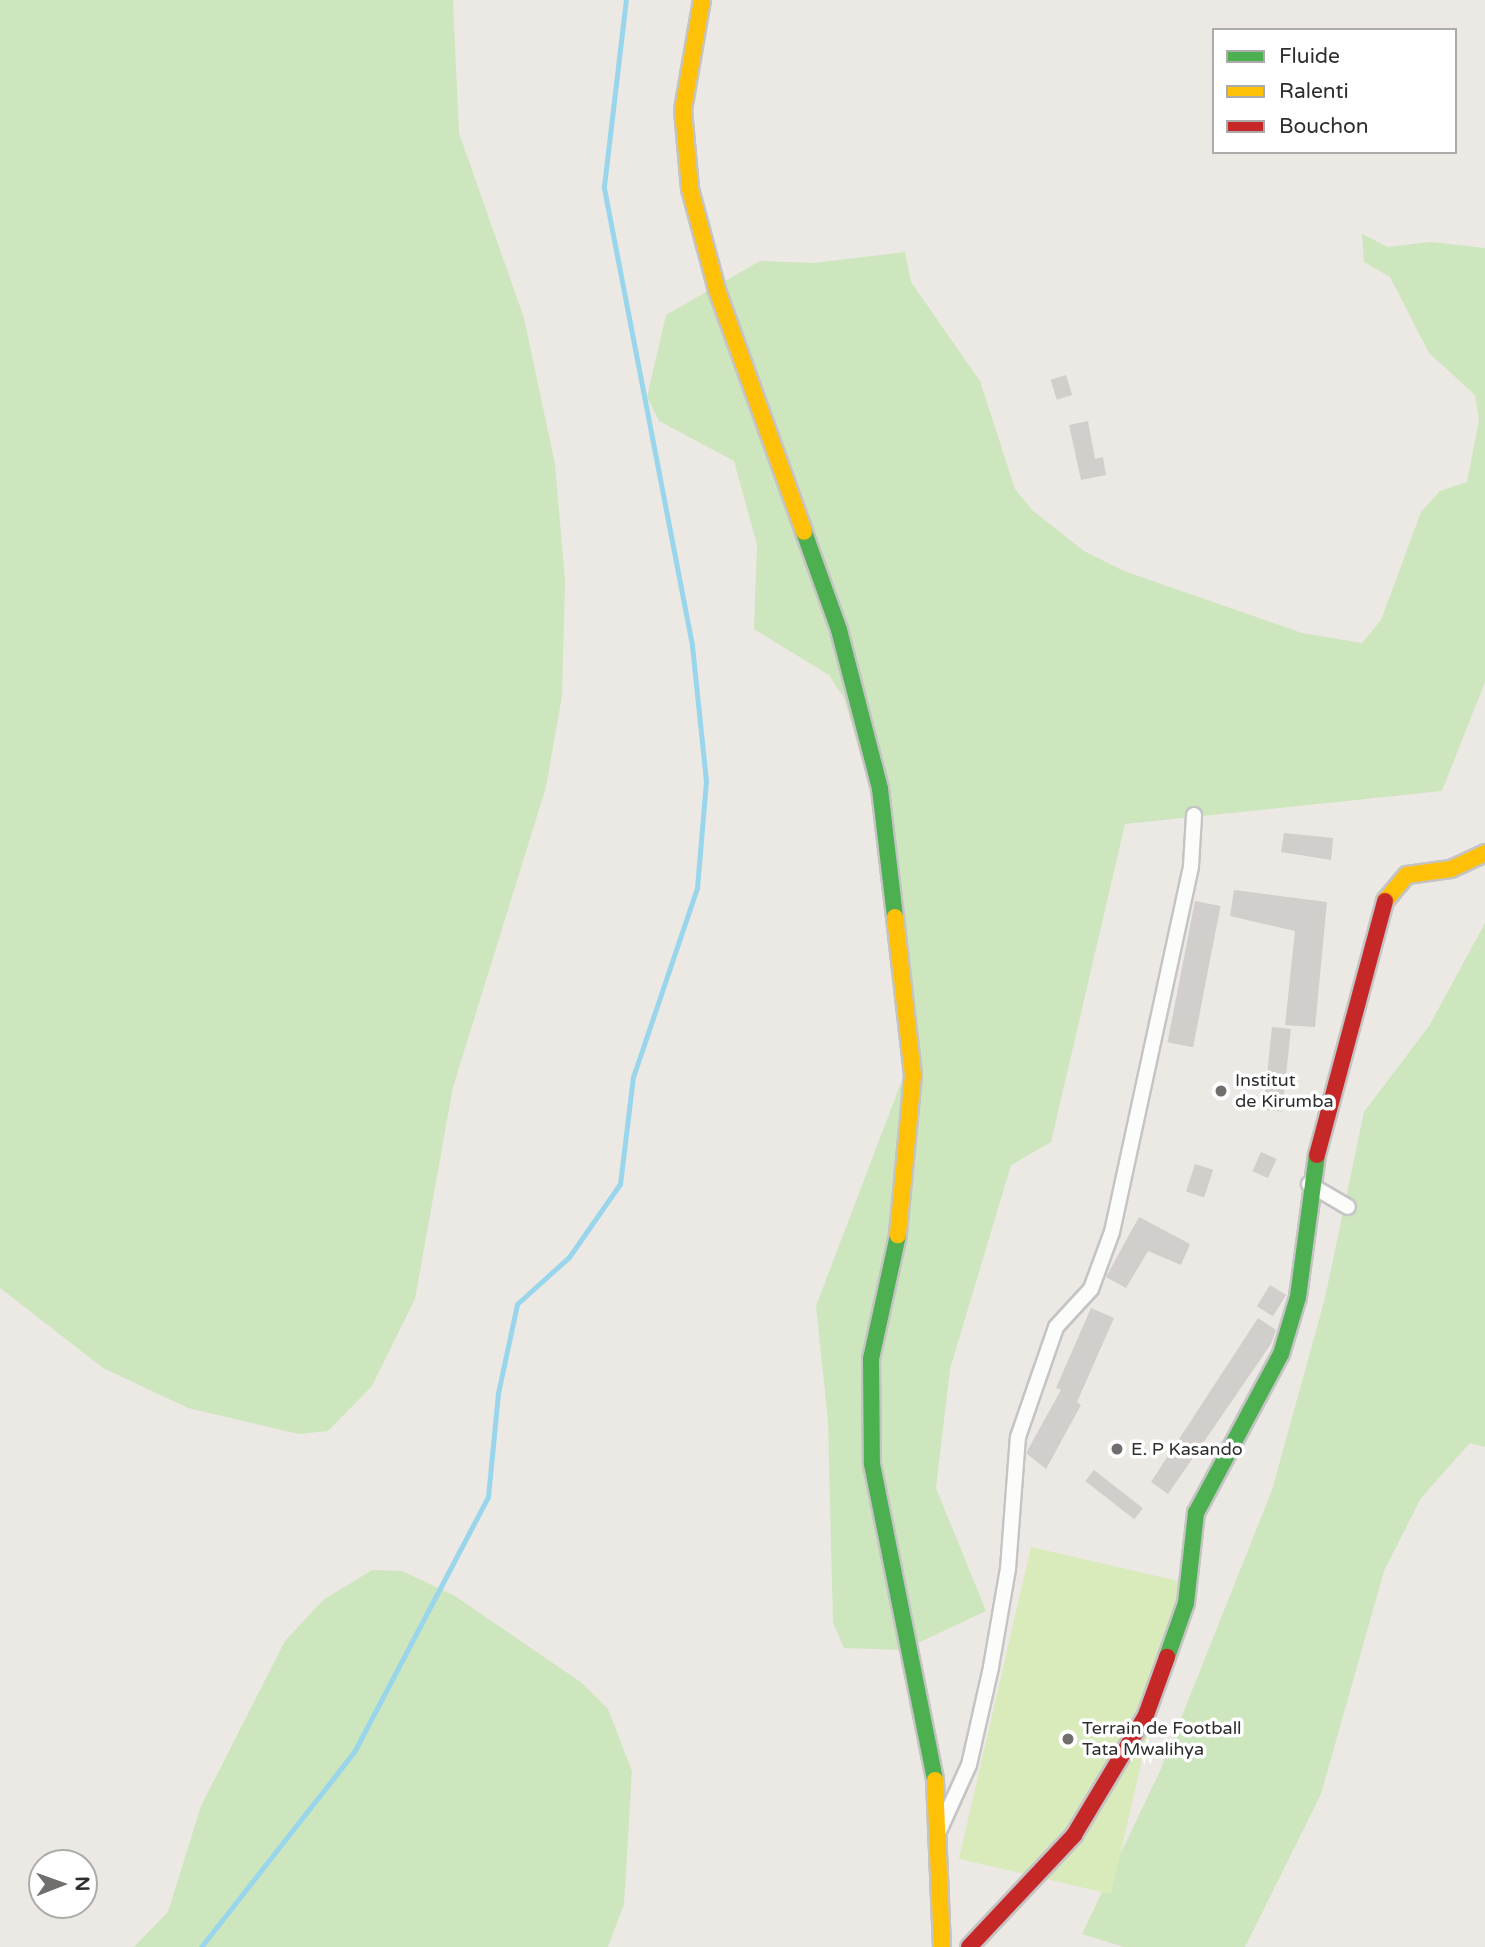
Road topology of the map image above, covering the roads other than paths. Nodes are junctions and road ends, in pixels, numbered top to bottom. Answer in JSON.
{"nodes":[{"id":1,"x":702,"y":0,"type":"edge"},
{"id":2,"x":1194,"y":815,"type":"dead end"},
{"id":3,"x":1485,"y":853,"type":"edge"},
{"id":4,"x":1309,"y":1184,"type":"junction"},
{"id":5,"x":1348,"y":1208,"type":"dead end"},
{"id":6,"x":935,"y":1839,"type":"junction"},
{"id":7,"x":942,"y":1947,"type":"edge"},
{"id":8,"x":969,"y":1947,"type":"edge"}],
"edges":[{"from":1,"to":6,"type":"street"},
{"from":2,"to":6,"type":"street"},
{"from":3,"to":4,"type":"street"},
{"from":4,"to":5,"type":"street"},
{"from":4,"to":8,"type":"street"},
{"from":6,"to":7,"type":"street"}]}
